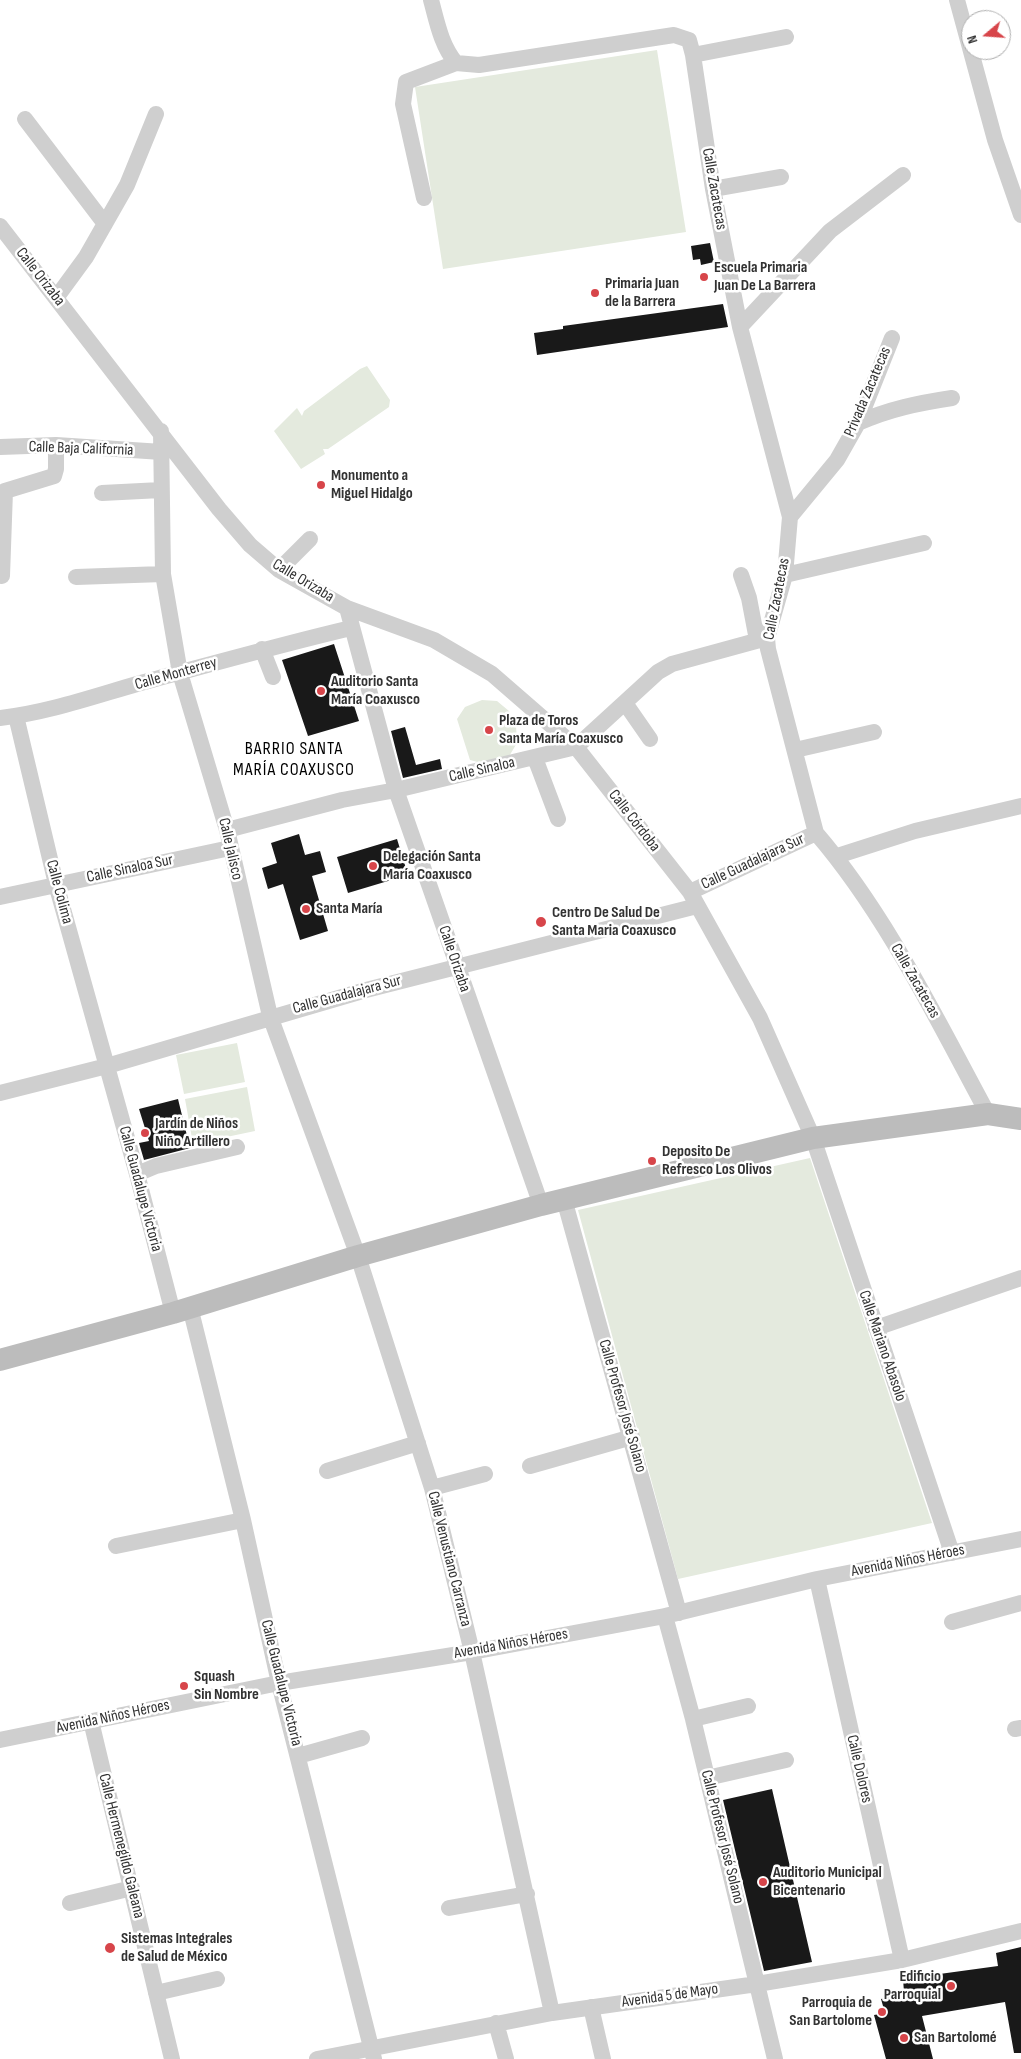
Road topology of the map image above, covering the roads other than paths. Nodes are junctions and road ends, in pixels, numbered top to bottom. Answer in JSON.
{"nodes":[{"id":1,"x":430,"y":0,"type":"edge"},
{"id":2,"x":957,"y":0,"type":"edge"},
{"id":3,"x":786,"y":37,"type":"dead end"},
{"id":4,"x":691,"y":47,"type":"junction"},
{"id":5,"x":456,"y":63,"type":"junction"},
{"id":6,"x":156,"y":114,"type":"dead end"},
{"id":7,"x":25,"y":119,"type":"dead end"},
{"id":8,"x":903,"y":175,"type":"dead end"},
{"id":9,"x":781,"y":177,"type":"dead end"},
{"id":10,"x":713,"y":189,"type":"junction"},
{"id":11,"x":424,"y":198,"type":"dead end"},
{"id":12,"x":1021,"y":215,"type":"edge"},
{"id":13,"x":105,"y":224,"type":"junction"},
{"id":14,"x":0,"y":226,"type":"edge"},
{"id":15,"x":56,"y":298,"type":"junction"},
{"id":16,"x":740,"y":328,"type":"junction"},
{"id":17,"x":892,"y":338,"type":"dead end"},
{"id":18,"x":952,"y":398,"type":"dead end"},
{"id":19,"x":858,"y":423,"type":"junction"},
{"id":20,"x":161,"y":431,"type":"junction"},
{"id":21,"x":56,"y":445,"type":"junction"},
{"id":22,"x":0,"y":447,"type":"edge"},
{"id":23,"x":162,"y":452,"type":"junction"},
{"id":24,"x":161,"y":490,"type":"junction"},
{"id":25,"x":102,"y":492,"type":"dead end"},
{"id":26,"x":790,"y":517,"type":"junction"},
{"id":27,"x":310,"y":539,"type":"dead end"},
{"id":28,"x":924,"y":543,"type":"dead end"},
{"id":29,"x":279,"y":570,"type":"junction"},
{"id":30,"x":163,"y":574,"type":"junction"},
{"id":31,"x":741,"y":574,"type":"dead end"},
{"id":32,"x":785,"y":575,"type":"junction"},
{"id":33,"x":2,"y":576,"type":"dead end"},
{"id":34,"x":76,"y":577,"type":"dead end"},
{"id":35,"x":347,"y":608,"type":"junction"},
{"id":36,"x":351,"y":628,"type":"junction"},
{"id":37,"x":762,"y":639,"type":"junction"},
{"id":38,"x":262,"y":650,"type":"junction"},
{"id":39,"x":180,"y":672,"type":"junction"},
{"id":40,"x":273,"y":677,"type":"dead end"},
{"id":41,"x":625,"y":702,"type":"junction"},
{"id":42,"x":8,"y":717,"type":"edge"},
{"id":43,"x":874,"y":732,"type":"dead end"},
{"id":44,"x":650,"y":739,"type":"dead end"},
{"id":45,"x":576,"y":747,"type":"junction"},
{"id":46,"x":795,"y":750,"type":"junction"},
{"id":47,"x":535,"y":758,"type":"junction"},
{"id":48,"x":396,"y":790,"type":"junction"},
{"id":49,"x":1021,"y":806,"type":"edge"},
{"id":50,"x":558,"y":819,"type":"dead end"},
{"id":51,"x":227,"y":830,"type":"junction"},
{"id":52,"x":816,"y":833,"type":"junction"},
{"id":53,"x":230,"y":848,"type":"junction"},
{"id":54,"x":836,"y":856,"type":"junction"},
{"id":55,"x":56,"y":884,"type":"junction"},
{"id":56,"x":0,"y":897,"type":"edge"},
{"id":57,"x":693,"y":899,"type":"junction"},
{"id":58,"x":457,"y":968,"type":"junction"},
{"id":59,"x":270,"y":1016,"type":"junction"},
{"id":60,"x":106,"y":1066,"type":"junction"},
{"id":61,"x":0,"y":1093,"type":"edge"},
{"id":62,"x":988,"y":1114,"type":"junction"},
{"id":63,"x":1021,"y":1120,"type":"edge"},
{"id":64,"x":813,"y":1138,"type":"junction"},
{"id":65,"x":237,"y":1147,"type":"dead end"},
{"id":66,"x":137,"y":1174,"type":"junction"},
{"id":67,"x":564,"y":1199,"type":"junction"},
{"id":68,"x":541,"y":1205,"type":"junction"},
{"id":69,"x":358,"y":1256,"type":"junction"},
{"id":70,"x":1021,"y":1278,"type":"edge"},
{"id":71,"x":181,"y":1310,"type":"junction"},
{"id":72,"x":876,"y":1328,"type":"junction"},
{"id":73,"x":0,"y":1360,"type":"edge"},
{"id":74,"x":632,"y":1438,"type":"junction"},
{"id":75,"x":418,"y":1444,"type":"junction"},
{"id":76,"x":530,"y":1466,"type":"dead end"},
{"id":77,"x":327,"y":1471,"type":"dead end"},
{"id":78,"x":485,"y":1474,"type":"dead end"},
{"id":79,"x":432,"y":1488,"type":"junction"},
{"id":80,"x":243,"y":1520,"type":"junction"},
{"id":81,"x":1021,"y":1539,"type":"edge"},
{"id":82,"x":116,"y":1546,"type":"dead end"},
{"id":83,"x":952,"y":1552,"type":"junction"},
{"id":84,"x":817,"y":1579,"type":"junction"},
{"id":85,"x":1021,"y":1603,"type":"edge"},
{"id":86,"x":672,"y":1614,"type":"junction"},
{"id":87,"x":952,"y":1622,"type":"dead end"},
{"id":88,"x":472,"y":1652,"type":"junction"},
{"id":89,"x":279,"y":1683,"type":"junction"},
{"id":90,"x":748,"y":1706,"type":"dead end"},
{"id":91,"x":693,"y":1719,"type":"junction"},
{"id":92,"x":91,"y":1721,"type":"junction"},
{"id":93,"x":362,"y":1738,"type":"dead end"},
{"id":94,"x":0,"y":1740,"type":"edge"},
{"id":95,"x":298,"y":1756,"type":"junction"},
{"id":96,"x":786,"y":1760,"type":"dead end"},
{"id":97,"x":707,"y":1778,"type":"junction"},
{"id":98,"x":132,"y":1888,"type":"junction"},
{"id":99,"x":527,"y":1894,"type":"junction"},
{"id":100,"x":70,"y":1903,"type":"dead end"},
{"id":101,"x":449,"y":1908,"type":"dead end"},
{"id":102,"x":1021,"y":1931,"type":"edge"},
{"id":103,"x":902,"y":1960,"type":"junction"},
{"id":104,"x":216,"y":1979,"type":"dead end"},
{"id":105,"x":757,"y":1984,"type":"junction"},
{"id":106,"x":156,"y":1993,"type":"junction"},
{"id":107,"x":591,"y":2007,"type":"junction"},
{"id":108,"x":552,"y":2013,"type":"junction"},
{"id":109,"x":496,"y":2023,"type":"junction"},
{"id":110,"x":373,"y":2054,"type":"edge"},
{"id":111,"x":172,"y":2059,"type":"edge"},
{"id":112,"x":317,"y":2059,"type":"edge"},
{"id":113,"x":506,"y":2059,"type":"edge"},
{"id":114,"x":603,"y":2059,"type":"edge"},
{"id":115,"x":775,"y":2059,"type":"edge"}],
"edges":[{"from":1,"to":5,"type":"street"},
{"from":2,"to":12,"type":"street"},
{"from":3,"to":4,"type":"street"},
{"from":4,"to":5,"type":"street"},
{"from":4,"to":10,"type":"street","name":"Calle Zacatecas"},
{"from":5,"to":11,"type":"street"},
{"from":6,"to":13,"type":"street"},
{"from":7,"to":13,"type":"street"},
{"from":8,"to":16,"type":"street"},
{"from":9,"to":10,"type":"street"},
{"from":10,"to":16,"type":"street","name":"Calle Zacatecas"},
{"from":13,"to":15,"type":"street"},
{"from":14,"to":15,"type":"street","name":"Calle Orizaba"},
{"from":15,"to":20,"type":"street","name":"Calle Orizaba"},
{"from":16,"to":26,"type":"street","name":"Calle Zacatecas"},
{"from":17,"to":19,"type":"street","name":"Privada Zacatecas"},
{"from":18,"to":19,"type":"street"},
{"from":19,"to":26,"type":"street","name":"Privada Zacatecas"},
{"from":20,"to":23,"type":"street","name":"Calle Jalisco"},
{"from":20,"to":29,"type":"street","name":"Calle Orizaba"},
{"from":21,"to":22,"type":"street","name":"Calle Baja California"},
{"from":21,"to":23,"type":"street","name":"Calle Baja California"},
{"from":21,"to":33,"type":"street"},
{"from":23,"to":24,"type":"street","name":"Calle Jalisco"},
{"from":24,"to":25,"type":"street"},
{"from":24,"to":30,"type":"street","name":"Calle Jalisco"},
{"from":26,"to":32,"type":"street","name":"Calle Zacatecas"},
{"from":27,"to":29,"type":"street"},
{"from":28,"to":32,"type":"street"},
{"from":29,"to":35,"type":"street","name":"Calle Orizaba"},
{"from":30,"to":34,"type":"street"},
{"from":30,"to":39,"type":"street","name":"Calle Jalisco"},
{"from":31,"to":37,"type":"street"},
{"from":32,"to":37,"type":"street","name":"Calle Zacatecas"},
{"from":35,"to":36,"type":"street","name":"Calle Orizaba"},
{"from":35,"to":45,"type":"street","name":"Calle Córdoba"},
{"from":36,"to":38,"type":"street","name":"Calle Monterrey"},
{"from":36,"to":48,"type":"street","name":"Calle Orizaba"},
{"from":37,"to":41,"type":"street","name":"Calle Sinaloa"},
{"from":37,"to":46,"type":"street","name":"Calle Zacatecas"},
{"from":38,"to":39,"type":"street","name":"Calle Monterrey"},
{"from":38,"to":40,"type":"street"},
{"from":39,"to":42,"type":"street","name":"Calle Monterrey"},
{"from":39,"to":51,"type":"street","name":"Calle Jalisco"},
{"from":41,"to":44,"type":"street"},
{"from":41,"to":45,"type":"street","name":"Calle Sinaloa"},
{"from":42,"to":55,"type":"street","name":"Calle Colima"},
{"from":43,"to":46,"type":"street"},
{"from":45,"to":47,"type":"street","name":"Calle Sinaloa"},
{"from":45,"to":57,"type":"street","name":"Calle Córdoba"},
{"from":46,"to":52,"type":"street","name":"Calle Zacatecas"},
{"from":47,"to":48,"type":"street","name":"Calle Sinaloa"},
{"from":47,"to":50,"type":"street"},
{"from":48,"to":51,"type":"street","name":"Calle Sinaloa"},
{"from":48,"to":58,"type":"street","name":"Calle Orizaba"},
{"from":49,"to":54,"type":"street"},
{"from":51,"to":53,"type":"street","name":"Calle Jalisco"},
{"from":52,"to":54,"type":"street","name":"Calle Zacatecas"},
{"from":52,"to":57,"type":"street","name":"Calle Guadalajara Sur"},
{"from":53,"to":55,"type":"street","name":"Calle Sinaloa Sur"},
{"from":53,"to":59,"type":"street","name":"Calle Jalisco"},
{"from":54,"to":62,"type":"street","name":"Calle Zacatecas"},
{"from":55,"to":56,"type":"street","name":"Calle Sinaloa Sur"},
{"from":55,"to":60,"type":"street","name":"Calle Colima"},
{"from":57,"to":58,"type":"street","name":"Calle Guadalajara Sur"},
{"from":57,"to":64,"type":"street","name":"Calle Córdoba"},
{"from":58,"to":59,"type":"street","name":"Calle Guadalajara Sur"},
{"from":58,"to":68,"type":"street","name":"Calle Orizaba"},
{"from":59,"to":60,"type":"street","name":"Calle Guadalajara Sur"},
{"from":59,"to":69,"type":"street","name":"Calle Jalisco"},
{"from":60,"to":61,"type":"street","name":"Calle Guadalajara Sur"},
{"from":60,"to":66,"type":"street","name":"Calle Guadalupe Victoria"},
{"from":62,"to":63,"type":"street"},
{"from":62,"to":64,"type":"street"},
{"from":64,"to":67,"type":"street"},
{"from":64,"to":72,"type":"street","name":"Calle Mariano Abasolo"},
{"from":65,"to":66,"type":"street"},
{"from":66,"to":71,"type":"street","name":"Calle Guadalupe Victoria"},
{"from":67,"to":68,"type":"street"},
{"from":67,"to":74,"type":"street","name":"Calle Profesor José Solano"},
{"from":68,"to":69,"type":"street"},
{"from":69,"to":71,"type":"street"},
{"from":69,"to":75,"type":"street","name":"Calle Venustiano Carranza"},
{"from":70,"to":72,"type":"street"},
{"from":71,"to":73,"type":"street"},
{"from":71,"to":80,"type":"street","name":"Calle Guadalupe Victoria"},
{"from":72,"to":83,"type":"street","name":"Calle Mariano Abasolo"},
{"from":74,"to":76,"type":"street"},
{"from":74,"to":86,"type":"street","name":"Calle Profesor José Solano"},
{"from":75,"to":77,"type":"street"},
{"from":75,"to":79,"type":"street","name":"Calle Venustiano Carranza"},
{"from":78,"to":79,"type":"street"},
{"from":79,"to":88,"type":"street","name":"Calle Venustiano Carranza"},
{"from":80,"to":82,"type":"street"},
{"from":80,"to":89,"type":"street","name":"Calle Guadalupe Victoria"},
{"from":81,"to":83,"type":"street","name":"Avenida Niños Héroes"},
{"from":83,"to":84,"type":"street","name":"Avenida Niños Héroes"},
{"from":84,"to":86,"type":"street","name":"Avenida Niños Héroes"},
{"from":84,"to":103,"type":"street","name":"Calle Dolores"},
{"from":85,"to":87,"type":"street"},
{"from":86,"to":88,"type":"street","name":"Avenida Niños Héroes"},
{"from":86,"to":91,"type":"street","name":"Calle Profesor José Solano"},
{"from":88,"to":89,"type":"street","name":"Avenida Niños Héroes"},
{"from":88,"to":99,"type":"street","name":"Calle Venustiano Carranza"},
{"from":89,"to":92,"type":"street","name":"Avenida Niños Héroes"},
{"from":89,"to":95,"type":"street","name":"Calle Guadalupe Victoria"},
{"from":90,"to":91,"type":"street"},
{"from":91,"to":97,"type":"street","name":"Calle Profesor José Solano"},
{"from":92,"to":94,"type":"street","name":"Avenida Niños Héroes"},
{"from":92,"to":98,"type":"street","name":"Calle Hermenegildo Galeana"},
{"from":93,"to":95,"type":"street"},
{"from":95,"to":110,"type":"street","name":"Calle Guadalupe Victoria"},
{"from":96,"to":97,"type":"street"},
{"from":97,"to":105,"type":"street","name":"Calle Profesor José Solano"},
{"from":98,"to":100,"type":"street"},
{"from":98,"to":106,"type":"street","name":"Calle Hermenegildo Galeana"},
{"from":99,"to":101,"type":"street"},
{"from":99,"to":108,"type":"street","name":"Calle Venustiano Carranza"},
{"from":102,"to":103,"type":"street","name":"Avenida 5 de Mayo"},
{"from":103,"to":105,"type":"street","name":"Avenida 5 de Mayo"},
{"from":104,"to":106,"type":"street"},
{"from":105,"to":107,"type":"street","name":"Avenida 5 de Mayo"},
{"from":105,"to":115,"type":"street","name":"Calle Profesor José Solano"},
{"from":106,"to":111,"type":"street","name":"Calle Hermenegildo Galeana"},
{"from":107,"to":108,"type":"street","name":"Avenida 5 de Mayo"},
{"from":107,"to":114,"type":"street"},
{"from":108,"to":109,"type":"street","name":"Avenida 5 de Mayo"},
{"from":109,"to":110,"type":"street","name":"Avenida 5 de Mayo"},
{"from":109,"to":113,"type":"street"},
{"from":110,"to":112,"type":"street","name":"Avenida 5 de Mayo"}]}
